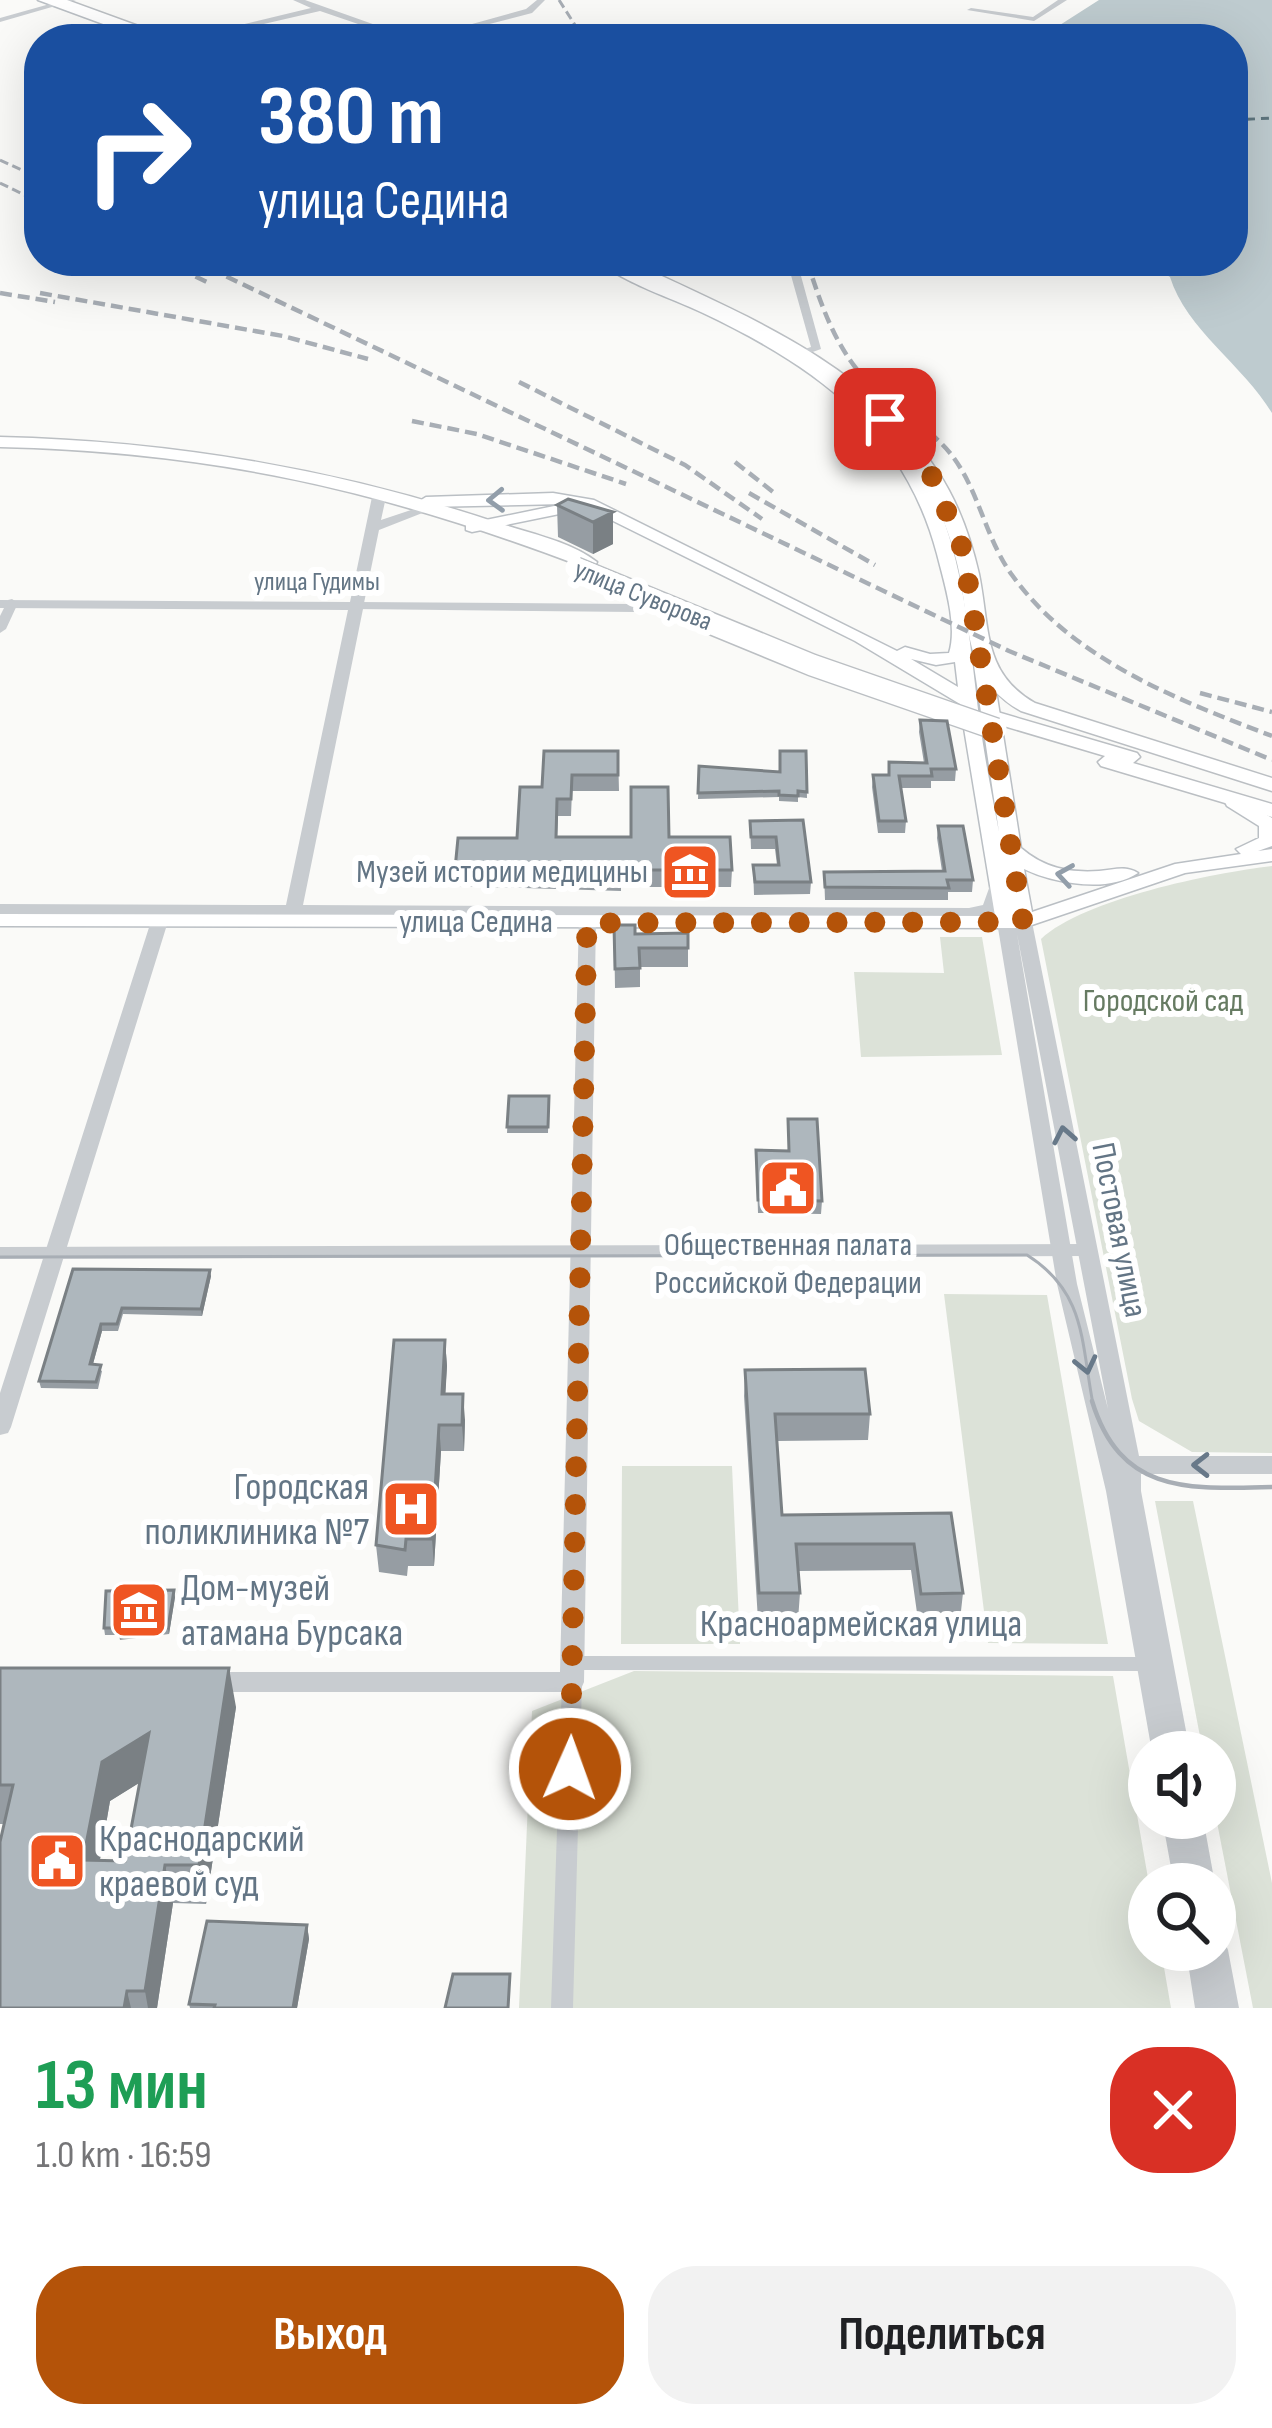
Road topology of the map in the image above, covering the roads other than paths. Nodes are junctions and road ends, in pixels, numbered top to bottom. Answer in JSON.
{"nodes":[{"id":1,"x":297,"y":0,"type":"edge"},
{"id":2,"x":541,"y":0,"type":"edge"},
{"id":3,"x":1063,"y":0,"type":"edge"},
{"id":4,"x":58,"y":1,"type":"edge"},
{"id":5,"x":321,"y":8,"type":"junction"},
{"id":6,"x":971,"y":10,"type":"dead end"},
{"id":7,"x":0,"y":20,"type":"edge"},
{"id":8,"x":116,"y":24,"type":"edge"},
{"id":9,"x":125,"y":24,"type":"edge"},
{"id":10,"x":252,"y":24,"type":"edge"},
{"id":11,"x":367,"y":24,"type":"edge"},
{"id":12,"x":479,"y":24,"type":"edge"},
{"id":13,"x":634,"y":276,"type":"edge"},
{"id":14,"x":647,"y":276,"type":"edge"},
{"id":15,"x":796,"y":276,"type":"edge"},
{"id":16,"x":799,"y":355,"type":"junction"},
{"id":17,"x":0,"y":445,"type":"edge"},
{"id":18,"x":383,"y":494,"type":"junction"},
{"id":19,"x":568,"y":503,"type":"junction"},
{"id":20,"x":424,"y":506,"type":"junction"},
{"id":21,"x":547,"y":512,"type":"junction"},
{"id":22,"x":481,"y":526,"type":"junction"},
{"id":23,"x":374,"y":527,"type":"junction"},
{"id":24,"x":527,"y":538,"type":"junction"},
{"id":25,"x":582,"y":565,"type":"junction"},
{"id":26,"x":6,"y":603,"type":"edge"},
{"id":27,"x":359,"y":606,"type":"junction"},
{"id":28,"x":634,"y":608,"type":"dead end"},
{"id":29,"x":0,"y":629,"type":"edge"},
{"id":30,"x":861,"y":638,"type":"junction"},
{"id":31,"x":963,"y":639,"type":"junction"},
{"id":32,"x":982,"y":659,"type":"junction"},
{"id":33,"x":968,"y":701,"type":"junction"},
{"id":34,"x":1202,"y":785,"type":"junction"},
{"id":35,"x":1272,"y":785,"type":"edge"},
{"id":36,"x":1223,"y":797,"type":"junction"},
{"id":37,"x":1272,"y":799,"type":"edge"},
{"id":38,"x":1272,"y":811,"type":"edge"},
{"id":39,"x":1011,"y":849,"type":"junction"},
{"id":40,"x":1272,"y":855,"type":"edge"},
{"id":41,"x":999,"y":880,"type":"junction"},
{"id":42,"x":0,"y":908,"type":"edge"},
{"id":43,"x":161,"y":915,"type":"junction"},
{"id":44,"x":292,"y":915,"type":"junction"},
{"id":45,"x":588,"y":917,"type":"junction"},
{"id":46,"x":0,"y":920,"type":"edge"},
{"id":47,"x":1015,"y":922,"type":"junction"},
{"id":48,"x":581,"y":1249,"type":"junction"},
{"id":49,"x":1062,"y":1250,"type":"junction"},
{"id":50,"x":1087,"y":1250,"type":"junction"},
{"id":51,"x":0,"y":1253,"type":"edge"},
{"id":52,"x":54,"y":1253,"type":"junction"},
{"id":53,"x":0,"y":1427,"type":"edge"},
{"id":54,"x":1130,"y":1465,"type":"junction"},
{"id":55,"x":1272,"y":1465,"type":"edge"},
{"id":56,"x":1148,"y":1664,"type":"junction"},
{"id":57,"x":573,"y":1672,"type":"junction"},
{"id":58,"x":188,"y":1682,"type":"edge"},
{"id":59,"x":1159,"y":1731,"type":"edge"},
{"id":60,"x":1174,"y":1731,"type":"edge"},
{"id":61,"x":1203,"y":1971,"type":"edge"},
{"id":62,"x":1218,"y":1971,"type":"edge"},
{"id":63,"x":562,"y":2008,"type":"edge"},
{"id":64,"x":1209,"y":2008,"type":"edge"},
{"id":65,"x":1225,"y":2008,"type":"edge"}],
"edges":[{"from":1,"to":5,"type":"street"},
{"from":2,"to":12,"type":"street"},
{"from":3,"to":6,"type":"street"},
{"from":4,"to":7,"type":"street"},
{"from":4,"to":8,"type":"main road"},
{"from":4,"to":9,"type":"main road"},
{"from":5,"to":10,"type":"street"},
{"from":5,"to":11,"type":"street"},
{"from":13,"to":16,"type":"main road","name":"Постовая улица"},
{"from":14,"to":16,"type":"main road"},
{"from":15,"to":16,"type":"street"},
{"from":16,"to":31,"type":"main road","name":"Постовая улица"},
{"from":16,"to":32,"type":"main road"},
{"from":17,"to":18,"type":"main road","name":"улица Суворова"},
{"from":18,"to":20,"type":"main road","name":"улица Суворова"},
{"from":18,"to":23,"type":"street"},
{"from":19,"to":20,"type":"main road","one_way":true},
{"from":19,"to":21,"type":"main road"},
{"from":19,"to":30,"type":"main road","name":"улица Суворова"},
{"from":20,"to":22,"type":"main road","name":"улица Суворова"},
{"from":20,"to":23,"type":"street"},
{"from":21,"to":22,"type":"main road"},
{"from":21,"to":24,"type":"main road"},
{"from":22,"to":24,"type":"main road","name":"улица Суворова"},
{"from":22,"to":25,"type":"main road","name":"улица Суворова"},
{"from":23,"to":27,"type":"street"},
{"from":24,"to":25,"type":"main road","name":"улица Суворова"},
{"from":25,"to":34,"type":"main road","name":"улица Суворова","bridge":true},
{"from":26,"to":27,"type":"street","name":"улица Гудимы"},
{"from":26,"to":29,"type":"street"},
{"from":27,"to":28,"type":"street","name":"улица Гудимы"},
{"from":27,"to":44,"type":"street"},
{"from":30,"to":31,"type":"main road"},
{"from":30,"to":33,"type":"main road"},
{"from":31,"to":33,"type":"main road","name":"Постовая улица"},
{"from":32,"to":35,"type":"main road"},
{"from":32,"to":39,"type":"main road","name":"Постовая улица"},
{"from":33,"to":41,"type":"main road","name":"Постовая улица"},
{"from":34,"to":36,"type":"main road","name":"улица Суворова"},
{"from":34,"to":37,"type":"main road","name":"улица Суворова"},
{"from":36,"to":38,"type":"main road","name":"улица Суворова"},
{"from":36,"to":39,"type":"main road","one_way":true},
{"from":39,"to":47,"type":"main road","name":"Постовая улица"},
{"from":40,"to":47,"type":"main road","name":"улица Седина"},
{"from":41,"to":45,"type":"street","name":"улица Седина"},
{"from":41,"to":47,"type":"main road","name":"Постовая улица"},
{"from":42,"to":43,"type":"street","name":"улица Седина"},
{"from":43,"to":44,"type":"main road","name":"улица Седина"},
{"from":43,"to":46,"type":"main road","name":"улица Седина"},
{"from":43,"to":52,"type":"street"},
{"from":44,"to":45,"type":"main road","name":"улица Седина"},
{"from":45,"to":47,"type":"main road","name":"улица Седина"},
{"from":45,"to":48,"type":"street"},
{"from":47,"to":49,"type":"street","name":"Постовая улица"},
{"from":50,"to":47,"type":"street","name":"Постовая улица","one_way":true},
{"from":48,"to":49,"type":"street"},
{"from":48,"to":52,"type":"street"},
{"from":48,"to":57,"type":"street"},
{"from":49,"to":50,"type":"street"},
{"from":49,"to":56,"type":"street","name":"Постовая улица","one_way":true},
{"from":50,"to":54,"type":"street","name":"Постовая улица"},
{"from":51,"to":52,"type":"street"},
{"from":52,"to":53,"type":"street"},
{"from":55,"to":54,"type":"street","one_way":true},
{"from":54,"to":60,"type":"street","name":"Постовая улица"},
{"from":56,"to":57,"type":"street","name":"Красноармейская улица"},
{"from":56,"to":59,"type":"street","name":"Постовая улица"},
{"from":57,"to":58,"type":"street","name":"Красноармейская улица"},
{"from":57,"to":63,"type":"street"},
{"from":61,"to":64,"type":"street"},
{"from":62,"to":65,"type":"street"}]}
